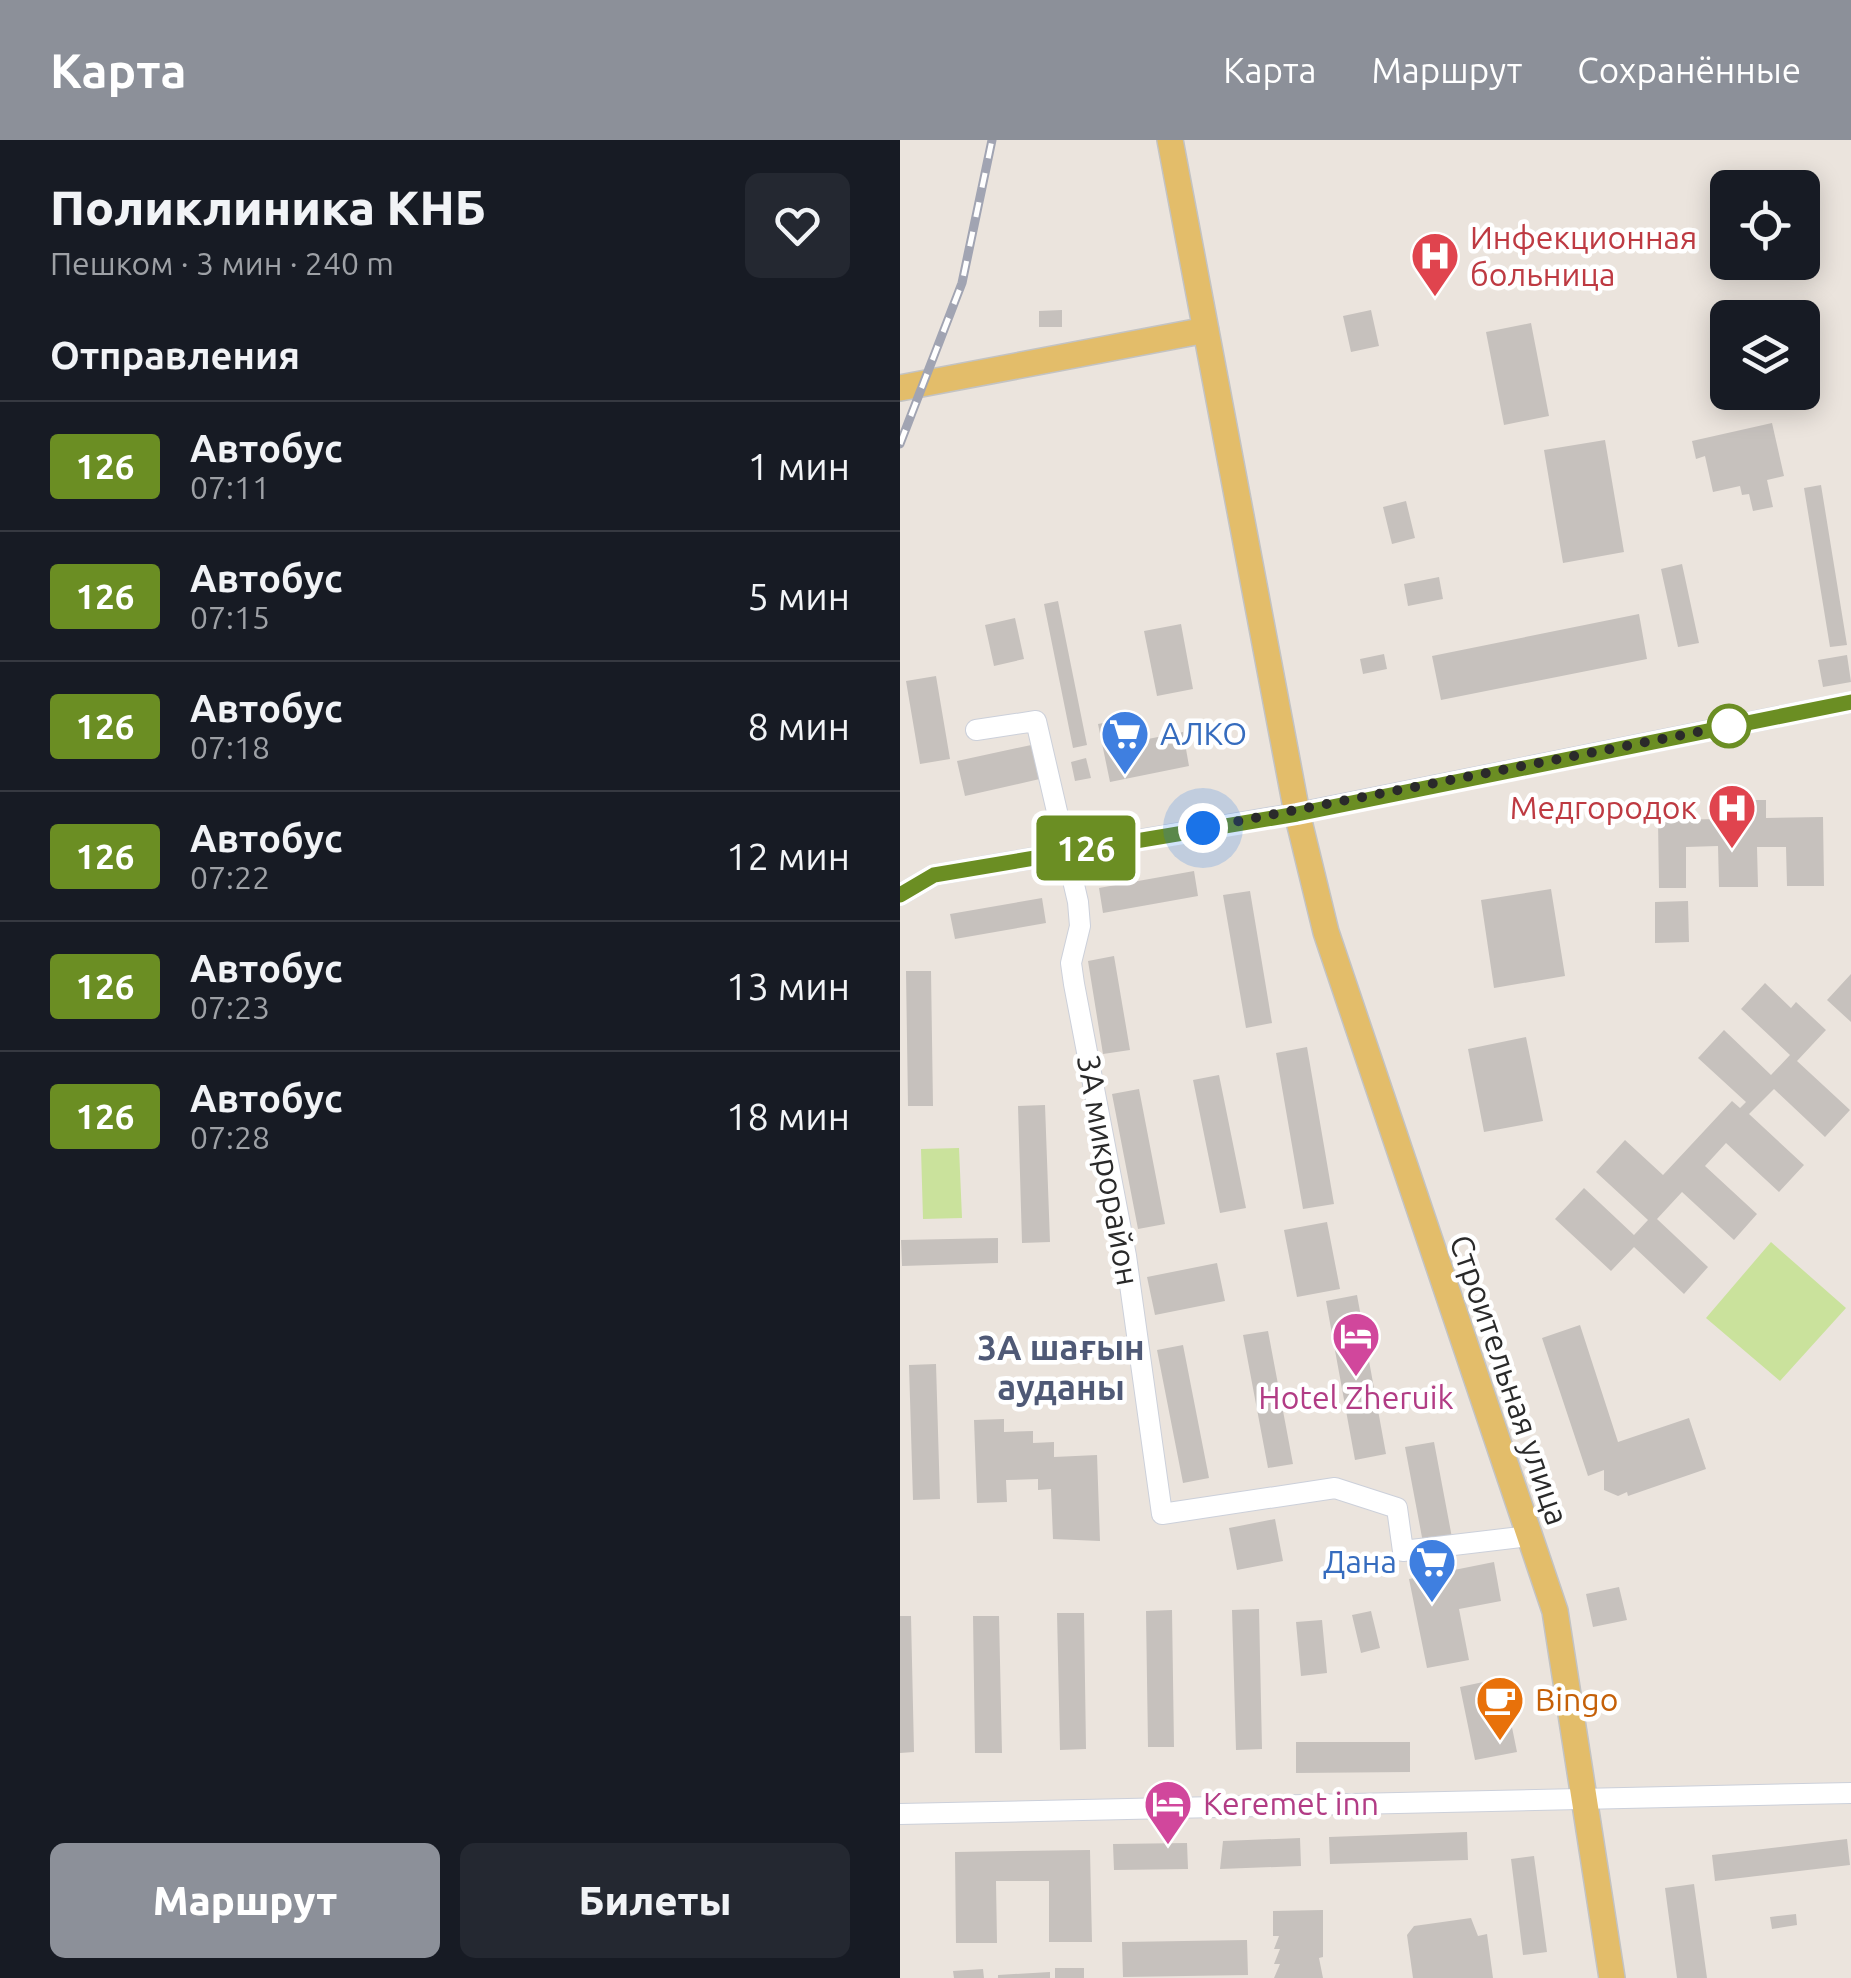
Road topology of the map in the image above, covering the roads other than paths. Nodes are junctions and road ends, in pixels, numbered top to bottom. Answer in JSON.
{"nodes":[{"id":1,"x":1170,"y":140,"type":"edge"},
{"id":2,"x":1206,"y":330,"type":"junction"},
{"id":3,"x":900,"y":388,"type":"edge"},
{"id":4,"x":1851,"y":702,"type":"edge"},
{"id":5,"x":976,"y":730,"type":"dead end"},
{"id":6,"x":1297,"y":814,"type":"junction"},
{"id":7,"x":1066,"y":851,"type":"junction"},
{"id":8,"x":900,"y":895,"type":"edge"},
{"id":9,"x":1529,"y":1536,"type":"junction"},
{"id":10,"x":1851,"y":1793,"type":"edge"},
{"id":11,"x":1587,"y":1798,"type":"junction"},
{"id":12,"x":900,"y":1814,"type":"edge"},
{"id":13,"x":1612,"y":1978,"type":"edge"}],
"edges":[{"from":1,"to":2,"type":"main road","name":"Строительная улица"},
{"from":2,"to":3,"type":"main road"},
{"from":2,"to":6,"type":"main road","name":"Строительная улица"},
{"from":4,"to":6,"type":"street"},
{"from":5,"to":7,"type":"street","name":"3А микрорайон"},
{"from":6,"to":7,"type":"street"},
{"from":6,"to":9,"type":"main road","name":"Строительная улица"},
{"from":7,"to":8,"type":"street"},
{"from":7,"to":9,"type":"street","name":"3А микрорайон"},
{"from":9,"to":11,"type":"main road","name":"Строительная улица"},
{"from":10,"to":11,"type":"street"},
{"from":11,"to":12,"type":"street"},
{"from":11,"to":13,"type":"main road","name":"Строительная улица"}]}
